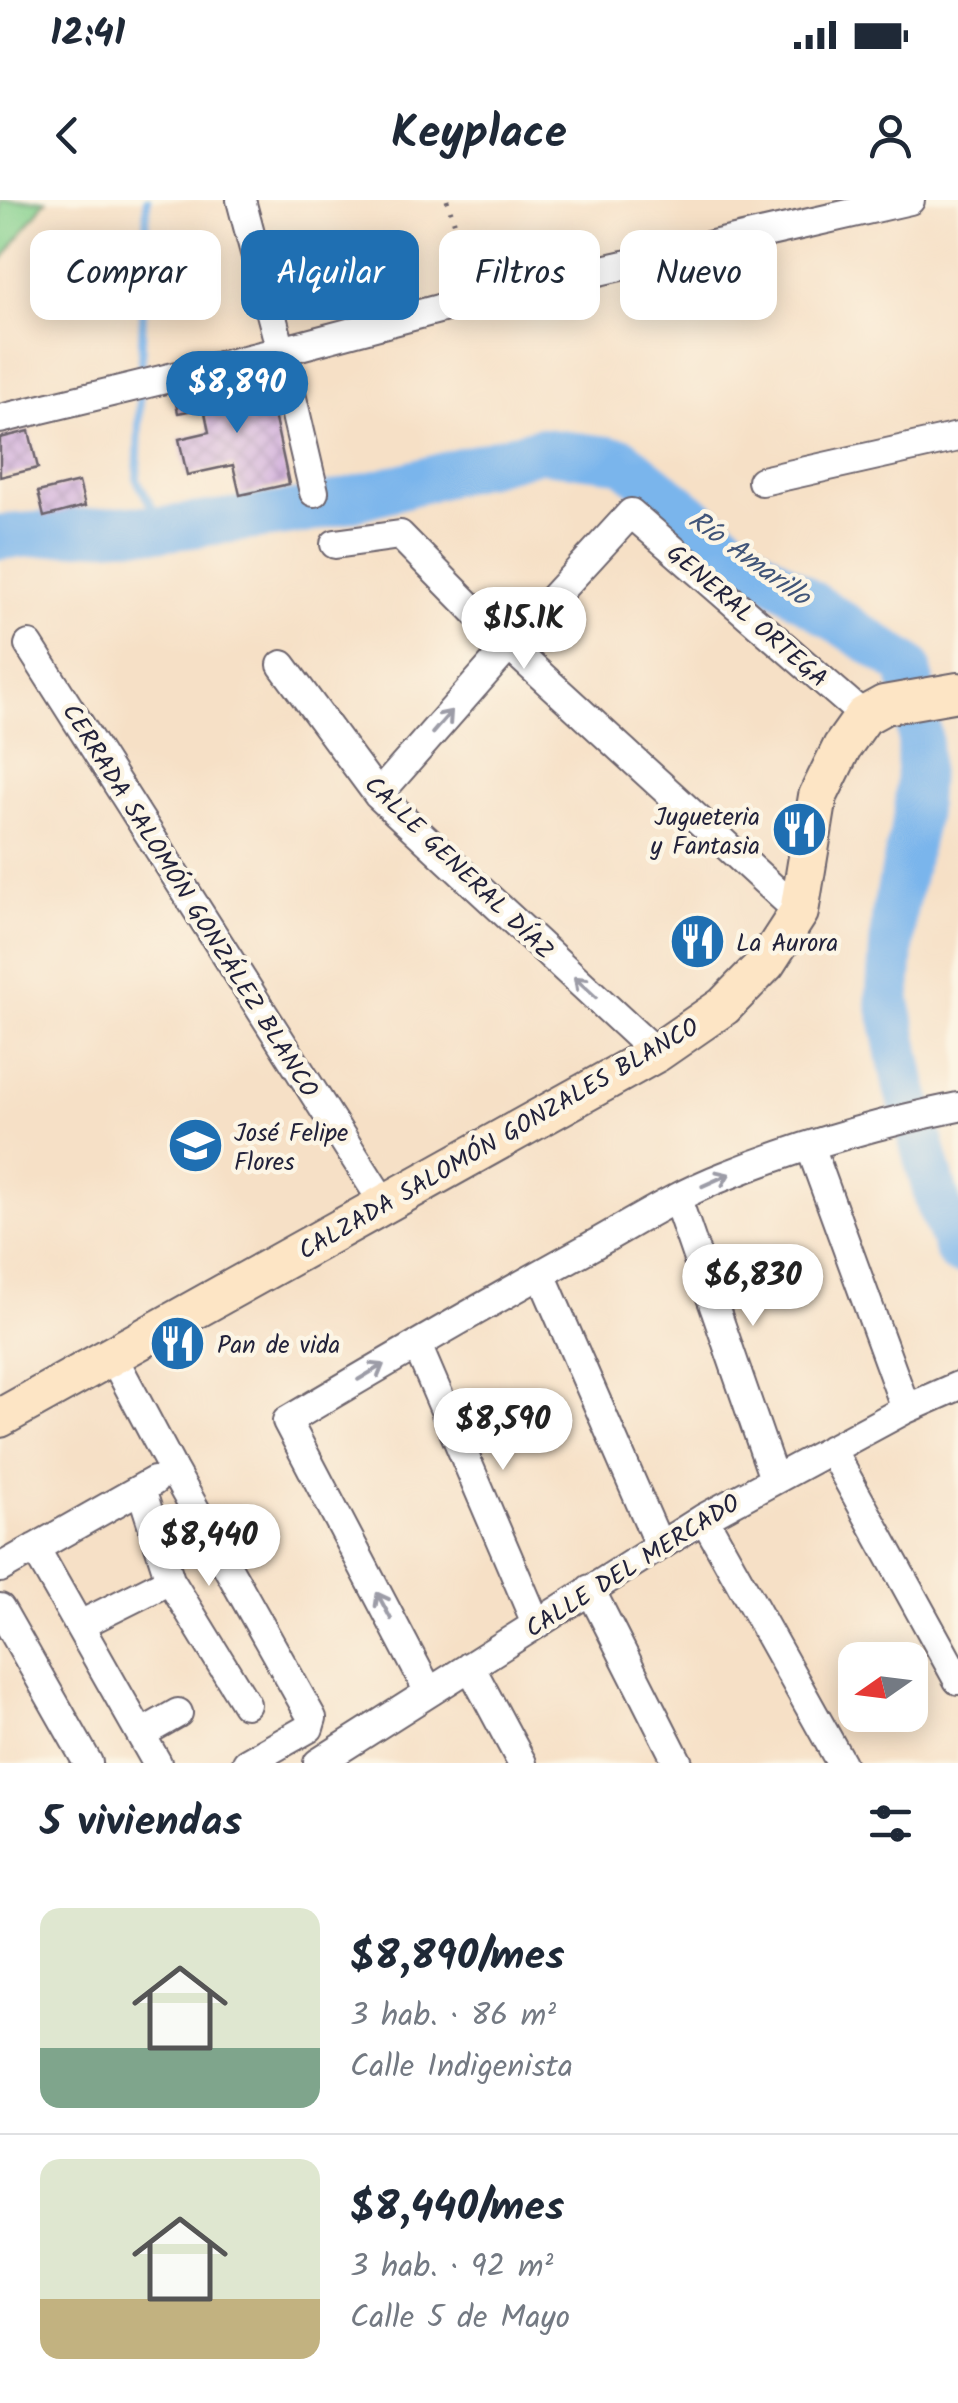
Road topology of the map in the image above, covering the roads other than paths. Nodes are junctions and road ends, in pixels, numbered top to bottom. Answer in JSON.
{"nodes":[{"id":1,"x":241,"y":200,"type":"edge"},
{"id":2,"x":910,"y":200,"type":"edge"},
{"id":3,"x":281,"y":351,"type":"junction"},
{"id":4,"x":0,"y":418,"type":"edge"},
{"id":5,"x":958,"y":436,"type":"edge"},
{"id":6,"x":762,"y":481,"type":"dead end"},
{"id":7,"x":314,"y":492,"type":"dead end"},
{"id":8,"x":335,"y":544,"type":"dead end"},
{"id":9,"x":29,"y":645,"type":"dead end"},
{"id":10,"x":509,"y":646,"type":"junction"},
{"id":11,"x":282,"y":664,"type":"dead end"},
{"id":12,"x":955,"y":693,"type":"edge"},
{"id":13,"x":874,"y":711,"type":"junction"},
{"id":14,"x":378,"y":794,"type":"junction"},
{"id":15,"x":799,"y":912,"type":"junction"},
{"id":16,"x":656,"y":1053,"type":"junction"},
{"id":17,"x":955,"y":1107,"type":"edge"},
{"id":18,"x":810,"y":1146,"type":"junction"},
{"id":19,"x":677,"y":1199,"type":"junction"},
{"id":20,"x":385,"y":1205,"type":"junction"},
{"id":21,"x":541,"y":1274,"type":"junction"},
{"id":22,"x":416,"y":1344,"type":"junction"},
{"id":23,"x":113,"y":1357,"type":"junction"},
{"id":24,"x":958,"y":1386,"type":"edge"},
{"id":25,"x":906,"y":1409,"type":"junction"},
{"id":26,"x":0,"y":1418,"type":"edge"},
{"id":27,"x":831,"y":1449,"type":"junction"},
{"id":28,"x":173,"y":1470,"type":"junction"},
{"id":29,"x":774,"y":1479,"type":"junction"},
{"id":30,"x":141,"y":1489,"type":"junction"},
{"id":31,"x":704,"y":1518,"type":"junction"},
{"id":32,"x":659,"y":1544,"type":"junction"},
{"id":33,"x":36,"y":1548,"type":"junction"},
{"id":34,"x":0,"y":1568,"type":"edge"},
{"id":35,"x":170,"y":1580,"type":"junction"},
{"id":36,"x":590,"y":1588,"type":"junction"},
{"id":37,"x":0,"y":1608,"type":"edge"},
{"id":38,"x":536,"y":1623,"type":"junction"},
{"id":39,"x":80,"y":1626,"type":"junction"},
{"id":40,"x":8,"y":1639,"type":"edge"},
{"id":41,"x":470,"y":1666,"type":"junction"},
{"id":42,"x":958,"y":1680,"type":"edge"},
{"id":43,"x":429,"y":1692,"type":"junction"},
{"id":44,"x":246,"y":1704,"type":"dead end"},
{"id":45,"x":178,"y":1713,"type":"dead end"},
{"id":46,"x":141,"y":1734,"type":"junction"},
{"id":47,"x":336,"y":1758,"type":"edge"},
{"id":48,"x":88,"y":1763,"type":"edge"},
{"id":49,"x":157,"y":1763,"type":"edge"},
{"id":50,"x":247,"y":1763,"type":"edge"},
{"id":51,"x":522,"y":1763,"type":"edge"},
{"id":52,"x":678,"y":1763,"type":"edge"},
{"id":53,"x":841,"y":1763,"type":"edge"}],
"edges":[{"from":1,"to":3,"type":"street"},
{"from":2,"to":3,"type":"street"},
{"from":3,"to":4,"type":"street"},
{"from":3,"to":7,"type":"street"},
{"from":5,"to":6,"type":"street"},
{"from":8,"to":10,"type":"street"},
{"from":9,"to":20,"type":"street","name":"CERRADA SALOMÓN GONZÁLEZ BLANCO"},
{"from":10,"to":13,"type":"street","name":"GENERAL ORTEGA"},
{"from":14,"to":10,"type":"street","one_way":true},
{"from":10,"to":15,"type":"street"},
{"from":11,"to":14,"type":"street","name":"CALLE GENERAL DÍAZ"},
{"from":12,"to":13,"type":"street"},
{"from":13,"to":15,"type":"street","name":"CALZADA SALOMÓN GONZALES BLANCO"},
{"from":16,"to":14,"type":"street","name":"CALLE GENERAL DÍAZ","one_way":true},
{"from":15,"to":16,"type":"street","name":"CALZADA SALOMÓN GONZALES BLANCO"},
{"from":16,"to":20,"type":"street","name":"CALZADA SALOMÓN GONZALES BLANCO"},
{"from":17,"to":18,"type":"street"},
{"from":19,"to":18,"type":"street","one_way":true},
{"from":18,"to":25,"type":"street"},
{"from":19,"to":21,"type":"street"},
{"from":19,"to":29,"type":"street"},
{"from":20,"to":23,"type":"street","name":"CALZADA SALOMÓN GONZALES BLANCO"},
{"from":21,"to":22,"type":"street"},
{"from":21,"to":32,"type":"street"},
{"from":22,"to":38,"type":"street"},
{"from":43,"to":22,"type":"street","one_way":true},
{"from":23,"to":26,"type":"street","name":"CALZADA SALOMÓN GONZALES BLANCO"},
{"from":23,"to":28,"type":"street"},
{"from":24,"to":25,"type":"street","name":"CALLE DEL MERCADO"},
{"from":25,"to":27,"type":"street","name":"CALLE DEL MERCADO"},
{"from":27,"to":29,"type":"street","name":"CALLE DEL MERCADO"},
{"from":27,"to":42,"type":"street"},
{"from":28,"to":30,"type":"street"},
{"from":28,"to":50,"type":"street"},
{"from":29,"to":31,"type":"street","name":"CALLE DEL MERCADO"},
{"from":30,"to":33,"type":"street"},
{"from":30,"to":35,"type":"street"},
{"from":31,"to":32,"type":"street","name":"CALLE DEL MERCADO"},
{"from":31,"to":53,"type":"street"},
{"from":32,"to":36,"type":"street","name":"CALLE DEL MERCADO"},
{"from":33,"to":34,"type":"street"},
{"from":33,"to":39,"type":"street"},
{"from":35,"to":39,"type":"street"},
{"from":35,"to":44,"type":"street"},
{"from":36,"to":38,"type":"street","name":"CALLE DEL MERCADO"},
{"from":36,"to":52,"type":"street"},
{"from":37,"to":40,"type":"street"},
{"from":38,"to":41,"type":"street","name":"CALLE DEL MERCADO"},
{"from":39,"to":46,"type":"street"},
{"from":40,"to":48,"type":"street"},
{"from":41,"to":43,"type":"street","name":"CALLE DEL MERCADO"},
{"from":41,"to":51,"type":"street"},
{"from":43,"to":47,"type":"street","name":"CALLE DEL MERCADO"},
{"from":45,"to":46,"type":"street"},
{"from":46,"to":49,"type":"street"}]}
